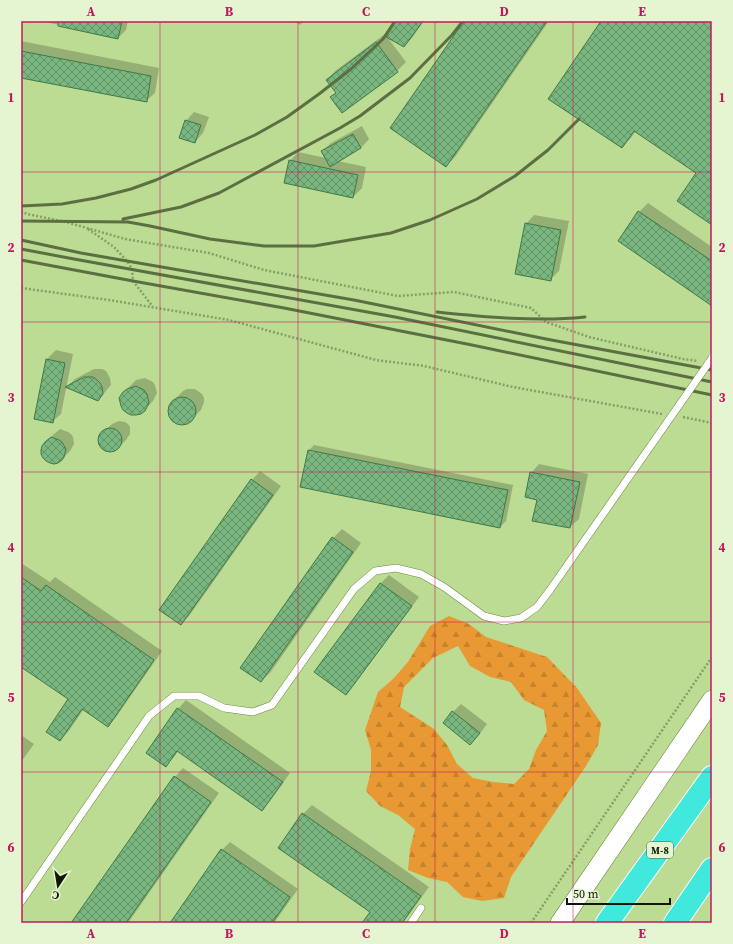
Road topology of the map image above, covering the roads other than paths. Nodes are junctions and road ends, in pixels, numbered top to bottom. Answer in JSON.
{"nodes":[{"id":1,"x":712,"y":358,"type":"edge"},
{"id":2,"x":712,"y":700,"type":"edge"},
{"id":3,"x":712,"y":777,"type":"edge"},
{"id":4,"x":712,"y":869,"type":"edge"},
{"id":5,"x":21,"y":902,"type":"edge"},
{"id":6,"x":421,"y":908,"type":"dead end"},
{"id":7,"x":411,"y":923,"type":"edge"},
{"id":8,"x":560,"y":923,"type":"edge"},
{"id":9,"x":607,"y":923,"type":"edge"},
{"id":10,"x":675,"y":923,"type":"edge"}],
"edges":[{"from":1,"to":5,"type":"lane","bridge":true},
{"from":2,"to":8,"type":"street"},
{"from":3,"to":9,"type":"highway","number":"М-8"},
{"from":4,"to":10,"type":"highway"},
{"from":6,"to":7,"type":"lane"}]}
